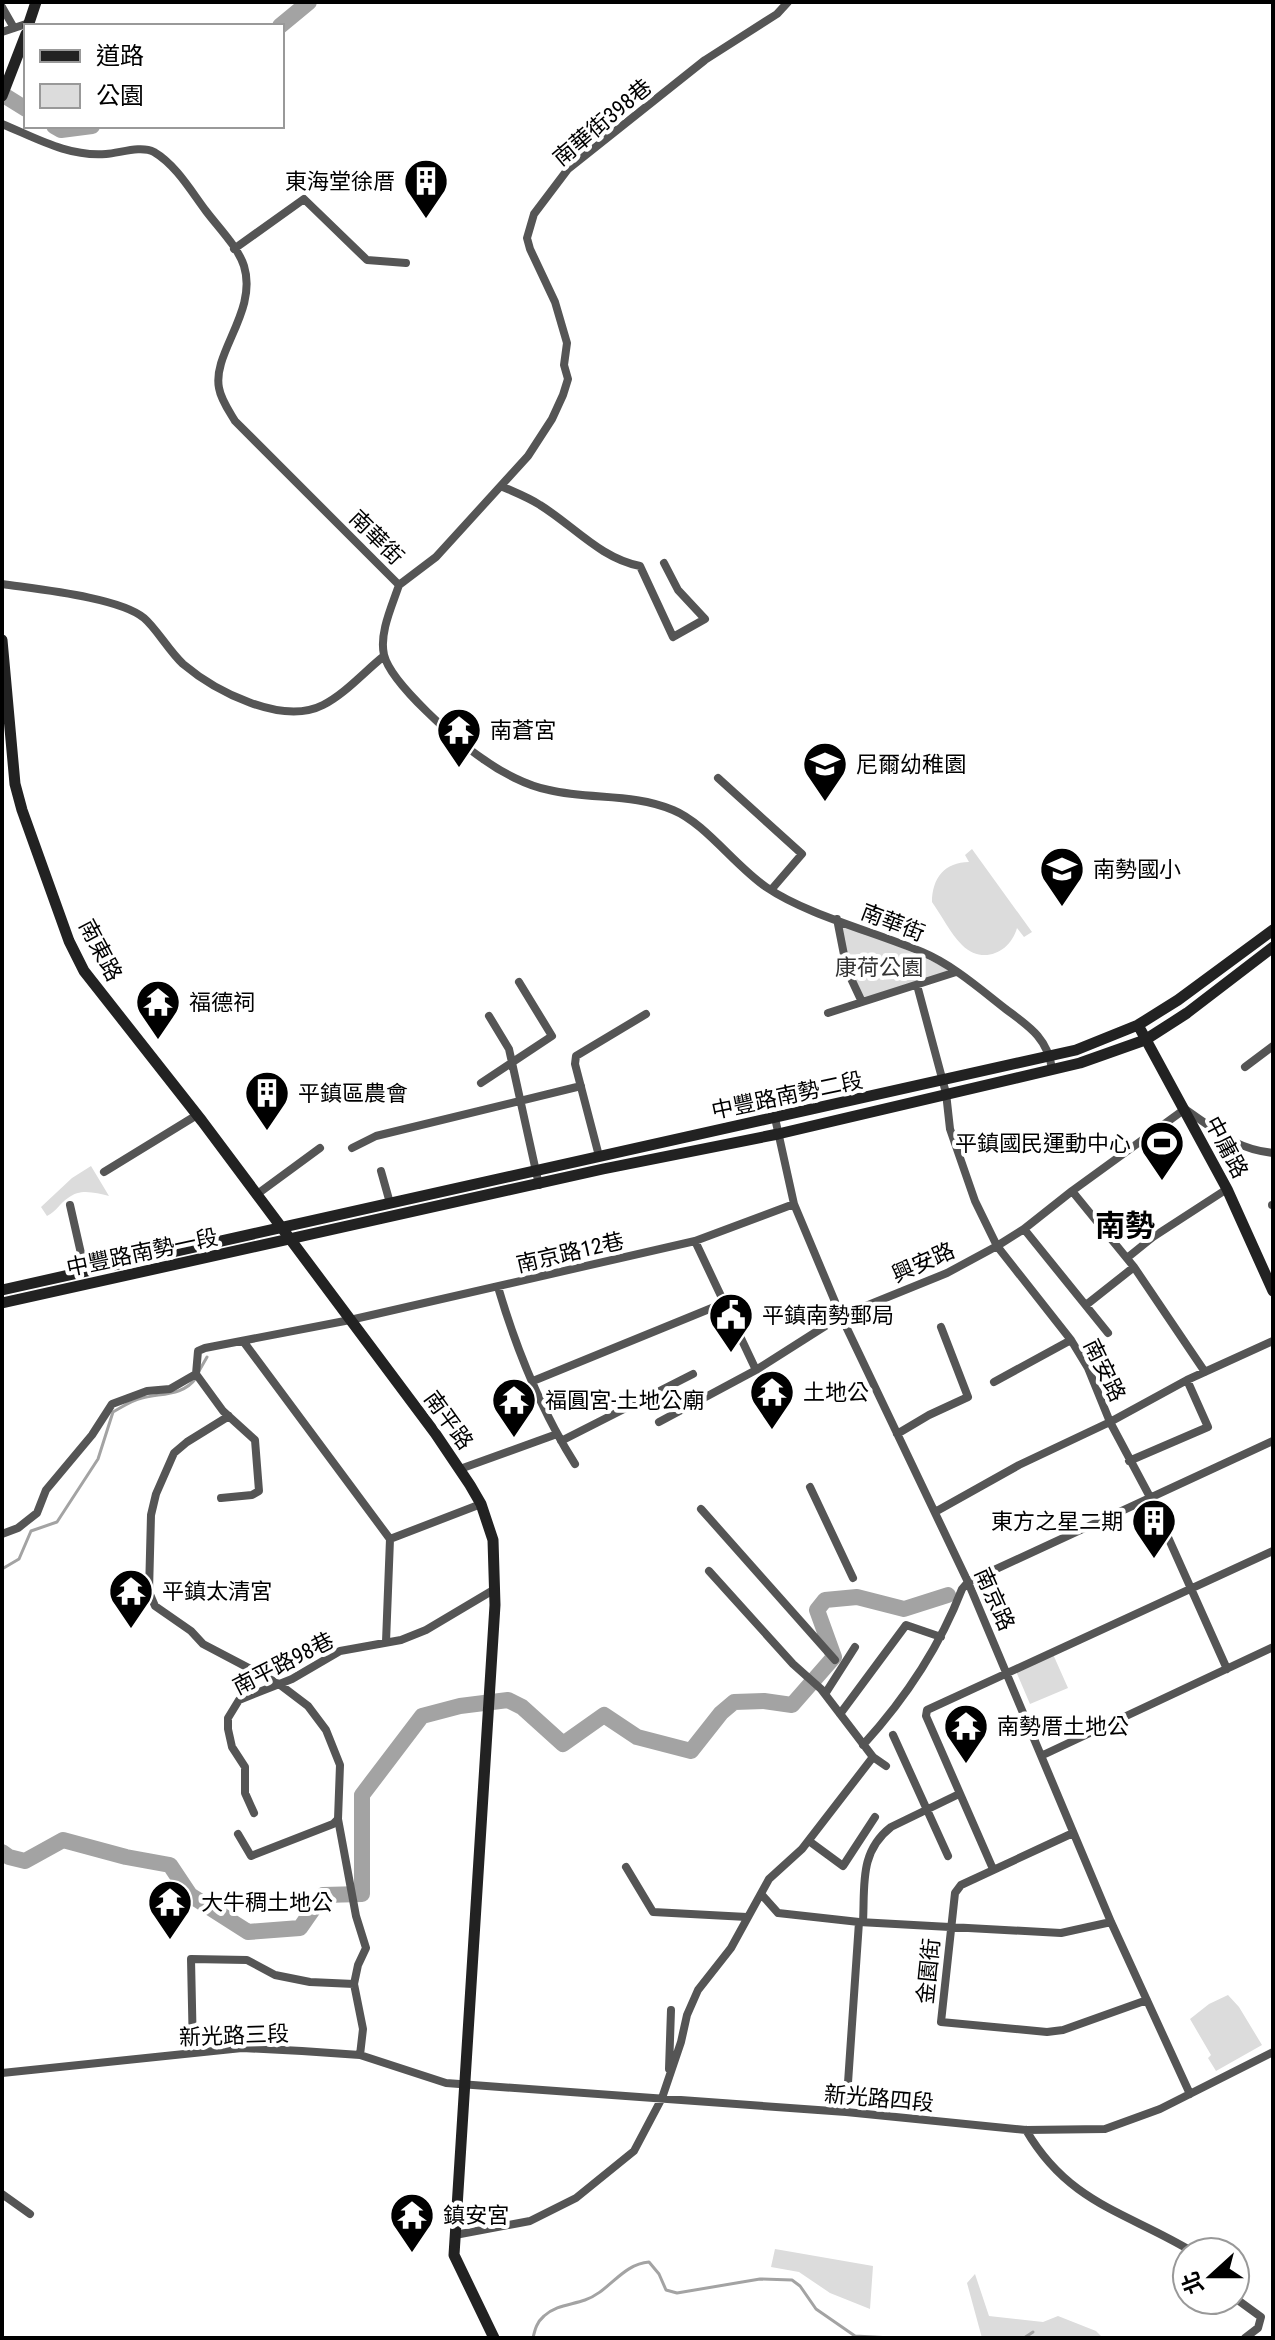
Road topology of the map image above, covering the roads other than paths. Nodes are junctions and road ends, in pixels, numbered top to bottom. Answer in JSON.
{"nodes":[{"id":1,"x":36,"y":2,"type":"edge"},
{"id":2,"x":788,"y":2,"type":"edge"},
{"id":3,"x":2,"y":7,"type":"edge"},
{"id":4,"x":29,"y":24,"type":"edge"},
{"id":5,"x":14,"y":28,"type":"junction"},
{"id":6,"x":24,"y":28,"type":"edge"},
{"id":7,"x":2,"y":32,"type":"edge"},
{"id":8,"x":24,"y":39,"type":"edge"},
{"id":9,"x":2,"y":96,"type":"edge"},
{"id":10,"x":2,"y":124,"type":"edge"},
{"id":11,"x":234,"y":249,"type":"junction"},
{"id":12,"x":406,"y":263,"type":"dead end"},
{"id":13,"x":501,"y":486,"type":"junction"},
{"id":14,"x":664,"y":563,"type":"dead end"},
{"id":15,"x":2,"y":584,"type":"edge"},
{"id":16,"x":399,"y":585,"type":"junction"},
{"id":17,"x":2,"y":640,"type":"edge"},
{"id":18,"x":384,"y":656,"type":"junction"},
{"id":19,"x":718,"y":778,"type":"dead end"},
{"id":20,"x":771,"y":890,"type":"junction"},
{"id":21,"x":837,"y":919,"type":"junction"},
{"id":22,"x":1273,"y":930,"type":"edge"},
{"id":23,"x":1273,"y":947,"type":"edge"},
{"id":24,"x":956,"y":972,"type":"junction"},
{"id":25,"x":519,"y":982,"type":"dead end"},
{"id":26,"x":917,"y":985,"type":"junction"},
{"id":27,"x":862,"y":1002,"type":"junction"},
{"id":28,"x":828,"y":1013,"type":"dead end"},
{"id":29,"x":646,"y":1014,"type":"dead end"},
{"id":30,"x":489,"y":1016,"type":"dead end"},
{"id":31,"x":1138,"y":1025,"type":"junction"},
{"id":32,"x":1145,"y":1040,"type":"junction"},
{"id":33,"x":1273,"y":1046,"type":"edge"},
{"id":34,"x":1050,"y":1056,"type":"junction"},
{"id":35,"x":513,"y":1064,"type":"junction"},
{"id":36,"x":1245,"y":1067,"type":"dead end"},
{"id":37,"x":1052,"y":1069,"type":"junction"},
{"id":38,"x":481,"y":1083,"type":"dead end"},
{"id":39,"x":581,"y":1086,"type":"junction"},
{"id":40,"x":944,"y":1087,"type":"junction"},
{"id":41,"x":519,"y":1102,"type":"junction"},
{"id":42,"x":1185,"y":1109,"type":"junction"},
{"id":43,"x":197,"y":1115,"type":"junction"},
{"id":44,"x":775,"y":1118,"type":"junction"},
{"id":45,"x":778,"y":1134,"type":"junction"},
{"id":46,"x":320,"y":1148,"type":"dead end"},
{"id":47,"x":352,"y":1148,"type":"dead end"},
{"id":48,"x":1273,"y":1153,"type":"edge"},
{"id":49,"x":599,"y":1156,"type":"junction"},
{"id":50,"x":381,"y":1171,"type":"dead end"},
{"id":51,"x":104,"y":1172,"type":"dead end"},
{"id":52,"x":536,"y":1172,"type":"junction"},
{"id":53,"x":539,"y":1185,"type":"junction"},
{"id":54,"x":1227,"y":1189,"type":"junction"},
{"id":55,"x":1072,"y":1191,"type":"junction"},
{"id":56,"x":256,"y":1195,"type":"junction"},
{"id":57,"x":390,"y":1203,"type":"junction"},
{"id":58,"x":794,"y":1204,"type":"junction"},
{"id":59,"x":70,"y":1205,"type":"dead end"},
{"id":60,"x":279,"y":1227,"type":"junction"},
{"id":61,"x":1024,"y":1229,"type":"junction"},
{"id":62,"x":290,"y":1240,"type":"junction"},
{"id":63,"x":695,"y":1241,"type":"junction"},
{"id":64,"x":997,"y":1246,"type":"junction"},
{"id":65,"x":1127,"y":1258,"type":"junction"},
{"id":66,"x":1134,"y":1267,"type":"junction"},
{"id":67,"x":85,"y":1271,"type":"junction"},
{"id":68,"x":498,"y":1287,"type":"junction"},
{"id":69,"x":2,"y":1290,"type":"edge"},
{"id":70,"x":1273,"y":1291,"type":"edge"},
{"id":71,"x":2,"y":1303,"type":"edge"},
{"id":72,"x":724,"y":1303,"type":"junction"},
{"id":73,"x":1086,"y":1305,"type":"junction"},
{"id":74,"x":841,"y":1316,"type":"junction"},
{"id":75,"x":350,"y":1320,"type":"junction"},
{"id":76,"x":941,"y":1327,"type":"dead end"},
{"id":77,"x":1108,"y":1333,"type":"dead end"},
{"id":78,"x":1071,"y":1340,"type":"junction"},
{"id":79,"x":243,"y":1341,"type":"junction"},
{"id":80,"x":1273,"y":1341,"type":"edge"},
{"id":81,"x":756,"y":1370,"type":"junction"},
{"id":82,"x":1205,"y":1372,"type":"junction"},
{"id":83,"x":196,"y":1374,"type":"junction"},
{"id":84,"x":693,"y":1374,"type":"dead end"},
{"id":85,"x":1187,"y":1380,"type":"junction"},
{"id":86,"x":533,"y":1381,"type":"junction"},
{"id":87,"x":994,"y":1382,"type":"dead end"},
{"id":88,"x":229,"y":1416,"type":"junction"},
{"id":89,"x":659,"y":1422,"type":"dead end"},
{"id":90,"x":1110,"y":1422,"type":"junction"},
{"id":91,"x":897,"y":1434,"type":"junction"},
{"id":92,"x":559,"y":1438,"type":"junction"},
{"id":93,"x":1273,"y":1441,"type":"edge"},
{"id":94,"x":1129,"y":1461,"type":"junction"},
{"id":95,"x":575,"y":1464,"type":"dead end"},
{"id":96,"x":460,"y":1469,"type":"junction"},
{"id":97,"x":810,"y":1487,"type":"dead end"},
{"id":98,"x":1150,"y":1497,"type":"junction"},
{"id":99,"x":221,"y":1498,"type":"dead end"},
{"id":100,"x":481,"y":1504,"type":"junction"},
{"id":101,"x":701,"y":1509,"type":"dead end"},
{"id":102,"x":935,"y":1512,"type":"junction"},
{"id":103,"x":2,"y":1534,"type":"edge"},
{"id":104,"x":390,"y":1539,"type":"junction"},
{"id":105,"x":1273,"y":1551,"type":"edge"},
{"id":106,"x":709,"y":1571,"type":"dead end"},
{"id":107,"x":853,"y":1578,"type":"dead end"},
{"id":108,"x":968,"y":1582,"type":"junction"},
{"id":109,"x":495,"y":1589,"type":"junction"},
{"id":110,"x":1189,"y":1589,"type":"junction"},
{"id":111,"x":941,"y":1637,"type":"junction"},
{"id":112,"x":386,"y":1642,"type":"junction"},
{"id":113,"x":855,"y":1647,"type":"dead end"},
{"id":114,"x":1273,"y":1647,"type":"edge"},
{"id":115,"x":835,"y":1660,"type":"dead end"},
{"id":116,"x":1227,"y":1669,"type":"junction"},
{"id":117,"x":1008,"y":1674,"type":"junction"},
{"id":118,"x":279,"y":1684,"type":"junction"},
{"id":119,"x":823,"y":1692,"type":"junction"},
{"id":120,"x":840,"y":1714,"type":"junction"},
{"id":121,"x":893,"y":1735,"type":"dead end"},
{"id":122,"x":863,"y":1745,"type":"junction"},
{"id":123,"x":1043,"y":1755,"type":"junction"},
{"id":124,"x":873,"y":1757,"type":"junction"},
{"id":125,"x":886,"y":1766,"type":"dead end"},
{"id":126,"x":959,"y":1794,"type":"junction"},
{"id":127,"x":926,"y":1810,"type":"junction"},
{"id":128,"x":254,"y":1813,"type":"dead end"},
{"id":129,"x":875,"y":1817,"type":"dead end"},
{"id":130,"x":338,"y":1819,"type":"junction"},
{"id":131,"x":1073,"y":1833,"type":"junction"},
{"id":132,"x":238,"y":1834,"type":"dead end"},
{"id":133,"x":809,"y":1841,"type":"junction"},
{"id":134,"x":948,"y":1856,"type":"dead end"},
{"id":135,"x":626,"y":1867,"type":"dead end"},
{"id":136,"x":993,"y":1869,"type":"junction"},
{"id":137,"x":761,"y":1894,"type":"junction"},
{"id":138,"x":747,"y":1917,"type":"junction"},
{"id":139,"x":861,"y":1922,"type":"junction"},
{"id":140,"x":1111,"y":1922,"type":"junction"},
{"id":141,"x":951,"y":1928,"type":"junction"},
{"id":142,"x":354,"y":1984,"type":"junction"},
{"id":143,"x":1147,"y":2000,"type":"junction"},
{"id":144,"x":671,"y":2010,"type":"dead end"},
{"id":145,"x":193,"y":2052,"type":"junction"},
{"id":146,"x":1273,"y":2052,"type":"edge"},
{"id":147,"x":360,"y":2055,"type":"junction"},
{"id":148,"x":2,"y":2073,"type":"edge"},
{"id":149,"x":668,"y":2079,"type":"junction"},
{"id":150,"x":464,"y":2084,"type":"junction"},
{"id":151,"x":1190,"y":2094,"type":"junction"},
{"id":152,"x":662,"y":2098,"type":"junction"},
{"id":153,"x":846,"y":2112,"type":"junction"},
{"id":154,"x":1026,"y":2130,"type":"junction"},
{"id":155,"x":2,"y":2194,"type":"edge"},
{"id":156,"x":30,"y":2214,"type":"dead end"},
{"id":157,"x":455,"y":2235,"type":"junction"},
{"id":158,"x":1171,"y":2241,"type":"edge"},
{"id":159,"x":1251,"y":2310,"type":"edge"},
{"id":160,"x":494,"y":2338,"type":"edge"},
{"id":161,"x":1245,"y":2338,"type":"edge"}],
"edges":[{"from":1,"to":4,"type":"main road"},
{"from":2,"to":13,"type":"street","name":"南華街398巷"},
{"from":3,"to":5,"type":"street"},
{"from":5,"to":6,"type":"street"},
{"from":5,"to":7,"type":"street"},
{"from":8,"to":9,"type":"main road"},
{"from":10,"to":11,"type":"street","name":"南華街"},
{"from":11,"to":12,"type":"street"},
{"from":11,"to":16,"type":"street","name":"南華街"},
{"from":13,"to":14,"type":"street"},
{"from":13,"to":16,"type":"street","name":"南華街398巷"},
{"from":15,"to":18,"type":"street"},
{"from":16,"to":18,"type":"street","name":"南華街"},
{"from":17,"to":43,"type":"main road","name":"南東路"},
{"from":18,"to":20,"type":"street","name":"南華街"},
{"from":19,"to":20,"type":"street"},
{"from":20,"to":21,"type":"street","name":"南華街"},
{"from":21,"to":24,"type":"street","name":"南華街"},
{"from":21,"to":27,"type":"street"},
{"from":22,"to":31,"type":"main road","name":"中豐路南勢二段"},
{"from":23,"to":32,"type":"main road","name":"中豐路南勢二段"},
{"from":24,"to":26,"type":"street"},
{"from":24,"to":34,"type":"street","name":"南華街"},
{"from":25,"to":35,"type":"street"},
{"from":26,"to":27,"type":"street"},
{"from":26,"to":40,"type":"street","name":"南安路"},
{"from":27,"to":28,"type":"street"},
{"from":29,"to":39,"type":"street"},
{"from":30,"to":35,"type":"street"},
{"from":31,"to":32,"type":"main road","name":"中庸路"},
{"from":31,"to":34,"type":"main road","name":"中豐路南勢二段"},
{"from":32,"to":37,"type":"main road","name":"中豐路南勢二段"},
{"from":32,"to":42,"type":"main road","name":"中庸路"},
{"from":33,"to":36,"type":"street"},
{"from":34,"to":37,"type":"street","name":"南華街"},
{"from":34,"to":40,"type":"main road","name":"中豐路南勢二段"},
{"from":35,"to":38,"type":"street"},
{"from":35,"to":41,"type":"street"},
{"from":37,"to":40,"type":"main road","name":"中豐路南勢二段"},
{"from":39,"to":41,"type":"street"},
{"from":39,"to":49,"type":"street"},
{"from":40,"to":44,"type":"main road","name":"中豐路南勢二段"},
{"from":40,"to":45,"type":"main road","name":"中豐路南勢二段"},
{"from":40,"to":64,"type":"street","name":"南安路"},
{"from":41,"to":47,"type":"street"},
{"from":41,"to":52,"type":"street"},
{"from":42,"to":48,"type":"street","name":"中庸路"},
{"from":42,"to":54,"type":"main road","name":"中庸路"},
{"from":42,"to":55,"type":"street","name":"興安路"},
{"from":43,"to":51,"type":"street"},
{"from":43,"to":56,"type":"main road","name":"南東路"},
{"from":44,"to":45,"type":"street","name":"南京路"},
{"from":44,"to":49,"type":"main road","name":"中豐路南勢二段"},
{"from":45,"to":53,"type":"main road","name":"中豐路南勢二段"},
{"from":45,"to":58,"type":"street","name":"南京路"},
{"from":46,"to":56,"type":"street"},
{"from":49,"to":52,"type":"main road","name":"中豐路南勢二段"},
{"from":50,"to":57,"type":"street"},
{"from":52,"to":53,"type":"street"},
{"from":52,"to":57,"type":"main road","name":"中豐路南勢二段"},
{"from":53,"to":62,"type":"main road","name":"中豐路南勢二段"},
{"from":54,"to":65,"type":"street"},
{"from":54,"to":70,"type":"main road","name":"中庸路"},
{"from":55,"to":61,"type":"street","name":"興安路"},
{"from":55,"to":65,"type":"street"},
{"from":56,"to":60,"type":"main road","name":"南東路"},
{"from":57,"to":60,"type":"main road","name":"中豐路南勢二段"},
{"from":58,"to":63,"type":"street","name":"南京路12巷"},
{"from":58,"to":74,"type":"street","name":"南京路"},
{"from":59,"to":67,"type":"street"},
{"from":60,"to":62,"type":"main road","name":"南平路"},
{"from":60,"to":67,"type":"main road","name":"中豐路南勢一段"},
{"from":61,"to":64,"type":"street","name":"興安路"},
{"from":61,"to":73,"type":"street"},
{"from":62,"to":71,"type":"main road","name":"中豐路南勢一段"},
{"from":62,"to":75,"type":"main road","name":"南平路"},
{"from":63,"to":68,"type":"street","name":"南京路12巷"},
{"from":63,"to":72,"type":"street"},
{"from":64,"to":74,"type":"street","name":"興安路"},
{"from":64,"to":78,"type":"street","name":"南安路"},
{"from":65,"to":66,"type":"street"},
{"from":66,"to":73,"type":"street"},
{"from":66,"to":82,"type":"street"},
{"from":67,"to":69,"type":"main road","name":"中豐路南勢一段"},
{"from":68,"to":75,"type":"street","name":"南京路12巷"},
{"from":68,"to":86,"type":"street"},
{"from":72,"to":81,"type":"street"},
{"from":72,"to":86,"type":"street"},
{"from":73,"to":77,"type":"street"},
{"from":74,"to":81,"type":"street","name":"興安路"},
{"from":74,"to":91,"type":"street","name":"南京路"},
{"from":75,"to":79,"type":"street","name":"南京路12巷"},
{"from":75,"to":96,"type":"main road","name":"南平路"},
{"from":76,"to":91,"type":"street"},
{"from":78,"to":87,"type":"street"},
{"from":78,"to":90,"type":"street","name":"南安路"},
{"from":79,"to":83,"type":"street","name":"南京路12巷"},
{"from":79,"to":104,"type":"street"},
{"from":80,"to":82,"type":"street"},
{"from":81,"to":89,"type":"street","name":"興安路"},
{"from":82,"to":85,"type":"street"},
{"from":83,"to":88,"type":"street"},
{"from":83,"to":103,"type":"street"},
{"from":84,"to":92,"type":"street"},
{"from":85,"to":90,"type":"street"},
{"from":85,"to":94,"type":"street"},
{"from":86,"to":92,"type":"street"},
{"from":88,"to":99,"type":"street"},
{"from":88,"to":118,"type":"street"},
{"from":90,"to":94,"type":"street","name":"南安路"},
{"from":90,"to":102,"type":"street"},
{"from":91,"to":102,"type":"street","name":"南京路"},
{"from":92,"to":95,"type":"street"},
{"from":92,"to":96,"type":"street"},
{"from":93,"to":98,"type":"street"},
{"from":94,"to":98,"type":"street","name":"南安路"},
{"from":96,"to":100,"type":"main road","name":"南平路"},
{"from":97,"to":107,"type":"street"},
{"from":98,"to":108,"type":"street"},
{"from":98,"to":110,"type":"street","name":"南安路"},
{"from":100,"to":104,"type":"street"},
{"from":100,"to":109,"type":"main road","name":"南平路"},
{"from":101,"to":115,"type":"street"},
{"from":102,"to":108,"type":"street","name":"南京路"},
{"from":104,"to":112,"type":"street"},
{"from":105,"to":110,"type":"street"},
{"from":106,"to":119,"type":"street"},
{"from":108,"to":111,"type":"street"},
{"from":108,"to":117,"type":"street","name":"南京路"},
{"from":109,"to":112,"type":"street","name":"南平路98巷"},
{"from":109,"to":150,"type":"main road","name":"南平路"},
{"from":110,"to":116,"type":"street","name":"南安路"},
{"from":110,"to":117,"type":"street"},
{"from":111,"to":120,"type":"street"},
{"from":111,"to":122,"type":"street"},
{"from":112,"to":118,"type":"street","name":"南平路98巷"},
{"from":113,"to":119,"type":"street"},
{"from":114,"to":116,"type":"street"},
{"from":116,"to":123,"type":"street"},
{"from":117,"to":123,"type":"street","name":"南京路"},
{"from":117,"to":126,"type":"street"},
{"from":118,"to":128,"type":"street","name":"南平路98巷"},
{"from":118,"to":130,"type":"street"},
{"from":119,"to":120,"type":"street"},
{"from":120,"to":122,"type":"street"},
{"from":121,"to":127,"type":"street"},
{"from":122,"to":124,"type":"street"},
{"from":123,"to":131,"type":"street","name":"南京路"},
{"from":124,"to":125,"type":"street"},
{"from":124,"to":133,"type":"street"},
{"from":126,"to":127,"type":"street"},
{"from":126,"to":136,"type":"street"},
{"from":127,"to":134,"type":"street"},
{"from":127,"to":139,"type":"street"},
{"from":129,"to":133,"type":"street"},
{"from":130,"to":132,"type":"street"},
{"from":130,"to":142,"type":"street"},
{"from":131,"to":136,"type":"street","name":"金園街"},
{"from":131,"to":140,"type":"street","name":"南京路"},
{"from":133,"to":137,"type":"street"},
{"from":135,"to":138,"type":"street"},
{"from":136,"to":141,"type":"street","name":"金園街"},
{"from":137,"to":138,"type":"street"},
{"from":137,"to":139,"type":"street"},
{"from":138,"to":149,"type":"street"},
{"from":139,"to":141,"type":"street"},
{"from":139,"to":153,"type":"street"},
{"from":140,"to":141,"type":"street"},
{"from":140,"to":143,"type":"street","name":"南京路"},
{"from":141,"to":143,"type":"street","name":"金園街"},
{"from":142,"to":145,"type":"street"},
{"from":142,"to":147,"type":"street"},
{"from":143,"to":151,"type":"street","name":"南京路"},
{"from":144,"to":149,"type":"street"},
{"from":145,"to":147,"type":"street","name":"新光路三段"},
{"from":145,"to":148,"type":"street","name":"新光路三段"},
{"from":146,"to":151,"type":"street","name":"新光路四段"},
{"from":147,"to":150,"type":"street","name":"新光路三段"},
{"from":149,"to":152,"type":"street"},
{"from":150,"to":152,"type":"street","name":"新光路四段"},
{"from":150,"to":157,"type":"main road"},
{"from":151,"to":154,"type":"street","name":"新光路四段"},
{"from":152,"to":153,"type":"street","name":"新光路四段"},
{"from":152,"to":157,"type":"street"},
{"from":153,"to":154,"type":"street","name":"新光路四段"},
{"from":154,"to":158,"type":"street"},
{"from":155,"to":156,"type":"street"},
{"from":157,"to":160,"type":"main road"},
{"from":159,"to":161,"type":"street"}]}
